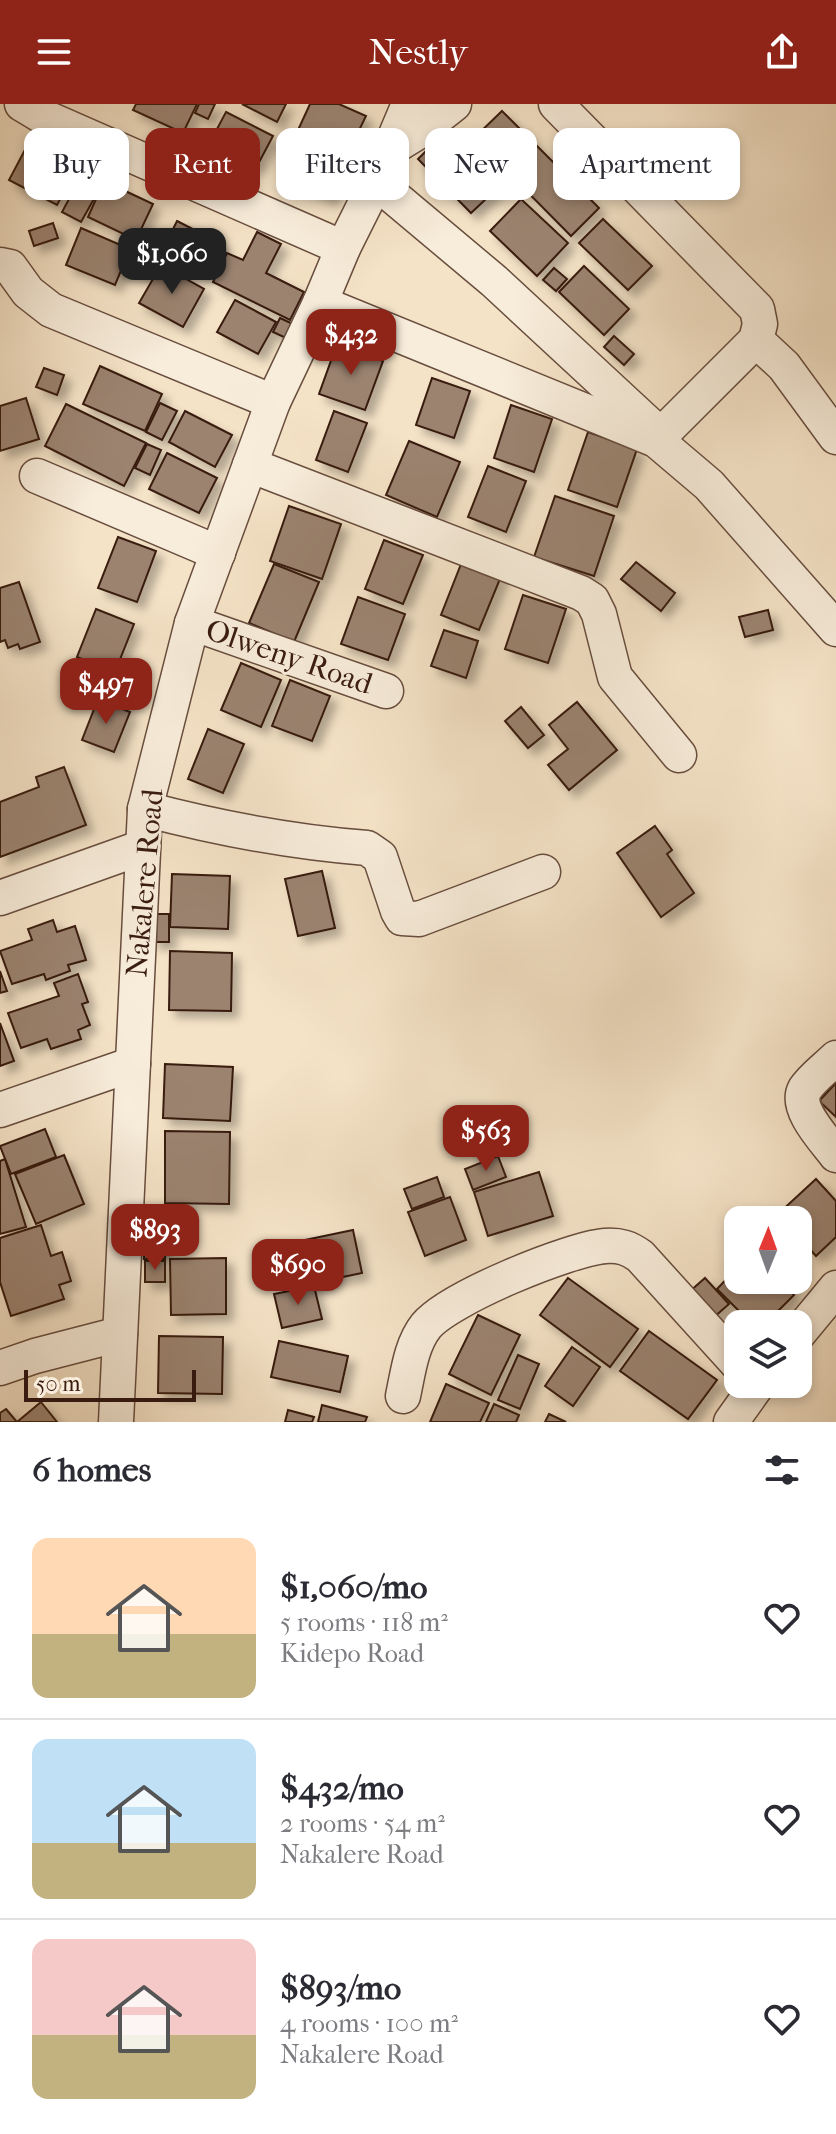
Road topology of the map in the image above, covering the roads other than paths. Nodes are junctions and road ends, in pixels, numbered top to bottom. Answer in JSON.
{"nodes":[{"id":1,"x":22,"y":104,"type":"edge"},
{"id":2,"x":409,"y":104,"type":"edge"},
{"id":3,"x":454,"y":104,"type":"edge"},
{"id":4,"x":556,"y":104,"type":"edge"},
{"id":5,"x":399,"y":128,"type":"edge"},
{"id":6,"x":409,"y":137,"type":"edge"},
{"id":7,"x":367,"y":200,"type":"edge"},
{"id":8,"x":397,"y":200,"type":"edge"},
{"id":9,"x":343,"y":248,"type":"junction"},
{"id":10,"x":0,"y":265,"type":"edge"},
{"id":11,"x":320,"y":303,"type":"junction"},
{"id":12,"x":756,"y":340,"type":"junction"},
{"id":13,"x":273,"y":402,"type":"junction"},
{"id":14,"x":836,"y":437,"type":"edge"},
{"id":15,"x":658,"y":438,"type":"junction"},
{"id":16,"x":250,"y":465,"type":"junction"},
{"id":17,"x":37,"y":476,"type":"dead end"},
{"id":18,"x":218,"y":553,"type":"junction"},
{"id":19,"x":192,"y":623,"type":"junction"},
{"id":20,"x":836,"y":629,"type":"edge"},
{"id":21,"x":386,"y":691,"type":"dead end"},
{"id":22,"x":679,"y":755,"type":"dead end"},
{"id":23,"x":145,"y":809,"type":"junction"},
{"id":24,"x":143,"y":847,"type":"junction"},
{"id":25,"x":543,"y":872,"type":"dead end"},
{"id":26,"x":0,"y":898,"type":"edge"},
{"id":27,"x":836,"y":1058,"type":"edge"},
{"id":28,"x":133,"y":1064,"type":"junction"},
{"id":29,"x":0,"y":1110,"type":"edge"},
{"id":30,"x":836,"y":1155,"type":"edge"},
{"id":31,"x":836,"y":1288,"type":"edge"},
{"id":32,"x":812,"y":1317,"type":"edge"},
{"id":33,"x":120,"y":1334,"type":"junction"},
{"id":34,"x":724,"y":1348,"type":"edge"},
{"id":35,"x":0,"y":1368,"type":"edge"},
{"id":36,"x":403,"y":1396,"type":"dead end"},
{"id":37,"x":743,"y":1398,"type":"edge"},
{"id":38,"x":116,"y":1422,"type":"edge"},
{"id":39,"x":731,"y":1422,"type":"edge"}],
"edges":[{"from":1,"to":9,"type":"street"},
{"from":2,"to":5,"type":"street","name":"Nakalere Road"},
{"from":3,"to":6,"type":"street"},
{"from":4,"to":12,"type":"street"},
{"from":7,"to":9,"type":"street","name":"Nakalere Road"},
{"from":8,"to":15,"type":"street"},
{"from":9,"to":11,"type":"street","name":"Nakalere Road"},
{"from":10,"to":13,"type":"street"},
{"from":11,"to":13,"type":"street","name":"Nakalere Road"},
{"from":11,"to":15,"type":"street"},
{"from":12,"to":14,"type":"street"},
{"from":12,"to":15,"type":"street"},
{"from":13,"to":16,"type":"street","name":"Nakalere Road"},
{"from":15,"to":20,"type":"street"},
{"from":16,"to":18,"type":"street","name":"Nakalere Road"},
{"from":16,"to":22,"type":"street"},
{"from":17,"to":18,"type":"street"},
{"from":18,"to":19,"type":"street","name":"Nakalere Road"},
{"from":19,"to":21,"type":"street","name":"Olweny Road"},
{"from":19,"to":23,"type":"street","name":"Nakalere Road"},
{"from":23,"to":24,"type":"street","name":"Nakalere Road"},
{"from":23,"to":25,"type":"street"},
{"from":24,"to":26,"type":"street"},
{"from":24,"to":28,"type":"street","name":"Nakalere Road"},
{"from":27,"to":30,"type":"street"},
{"from":28,"to":29,"type":"street"},
{"from":28,"to":33,"type":"street","name":"Nakalere Road"},
{"from":31,"to":32,"type":"street"},
{"from":33,"to":35,"type":"street"},
{"from":33,"to":38,"type":"street","name":"Nakalere Road"},
{"from":34,"to":36,"type":"street"},
{"from":37,"to":39,"type":"street"}]}
